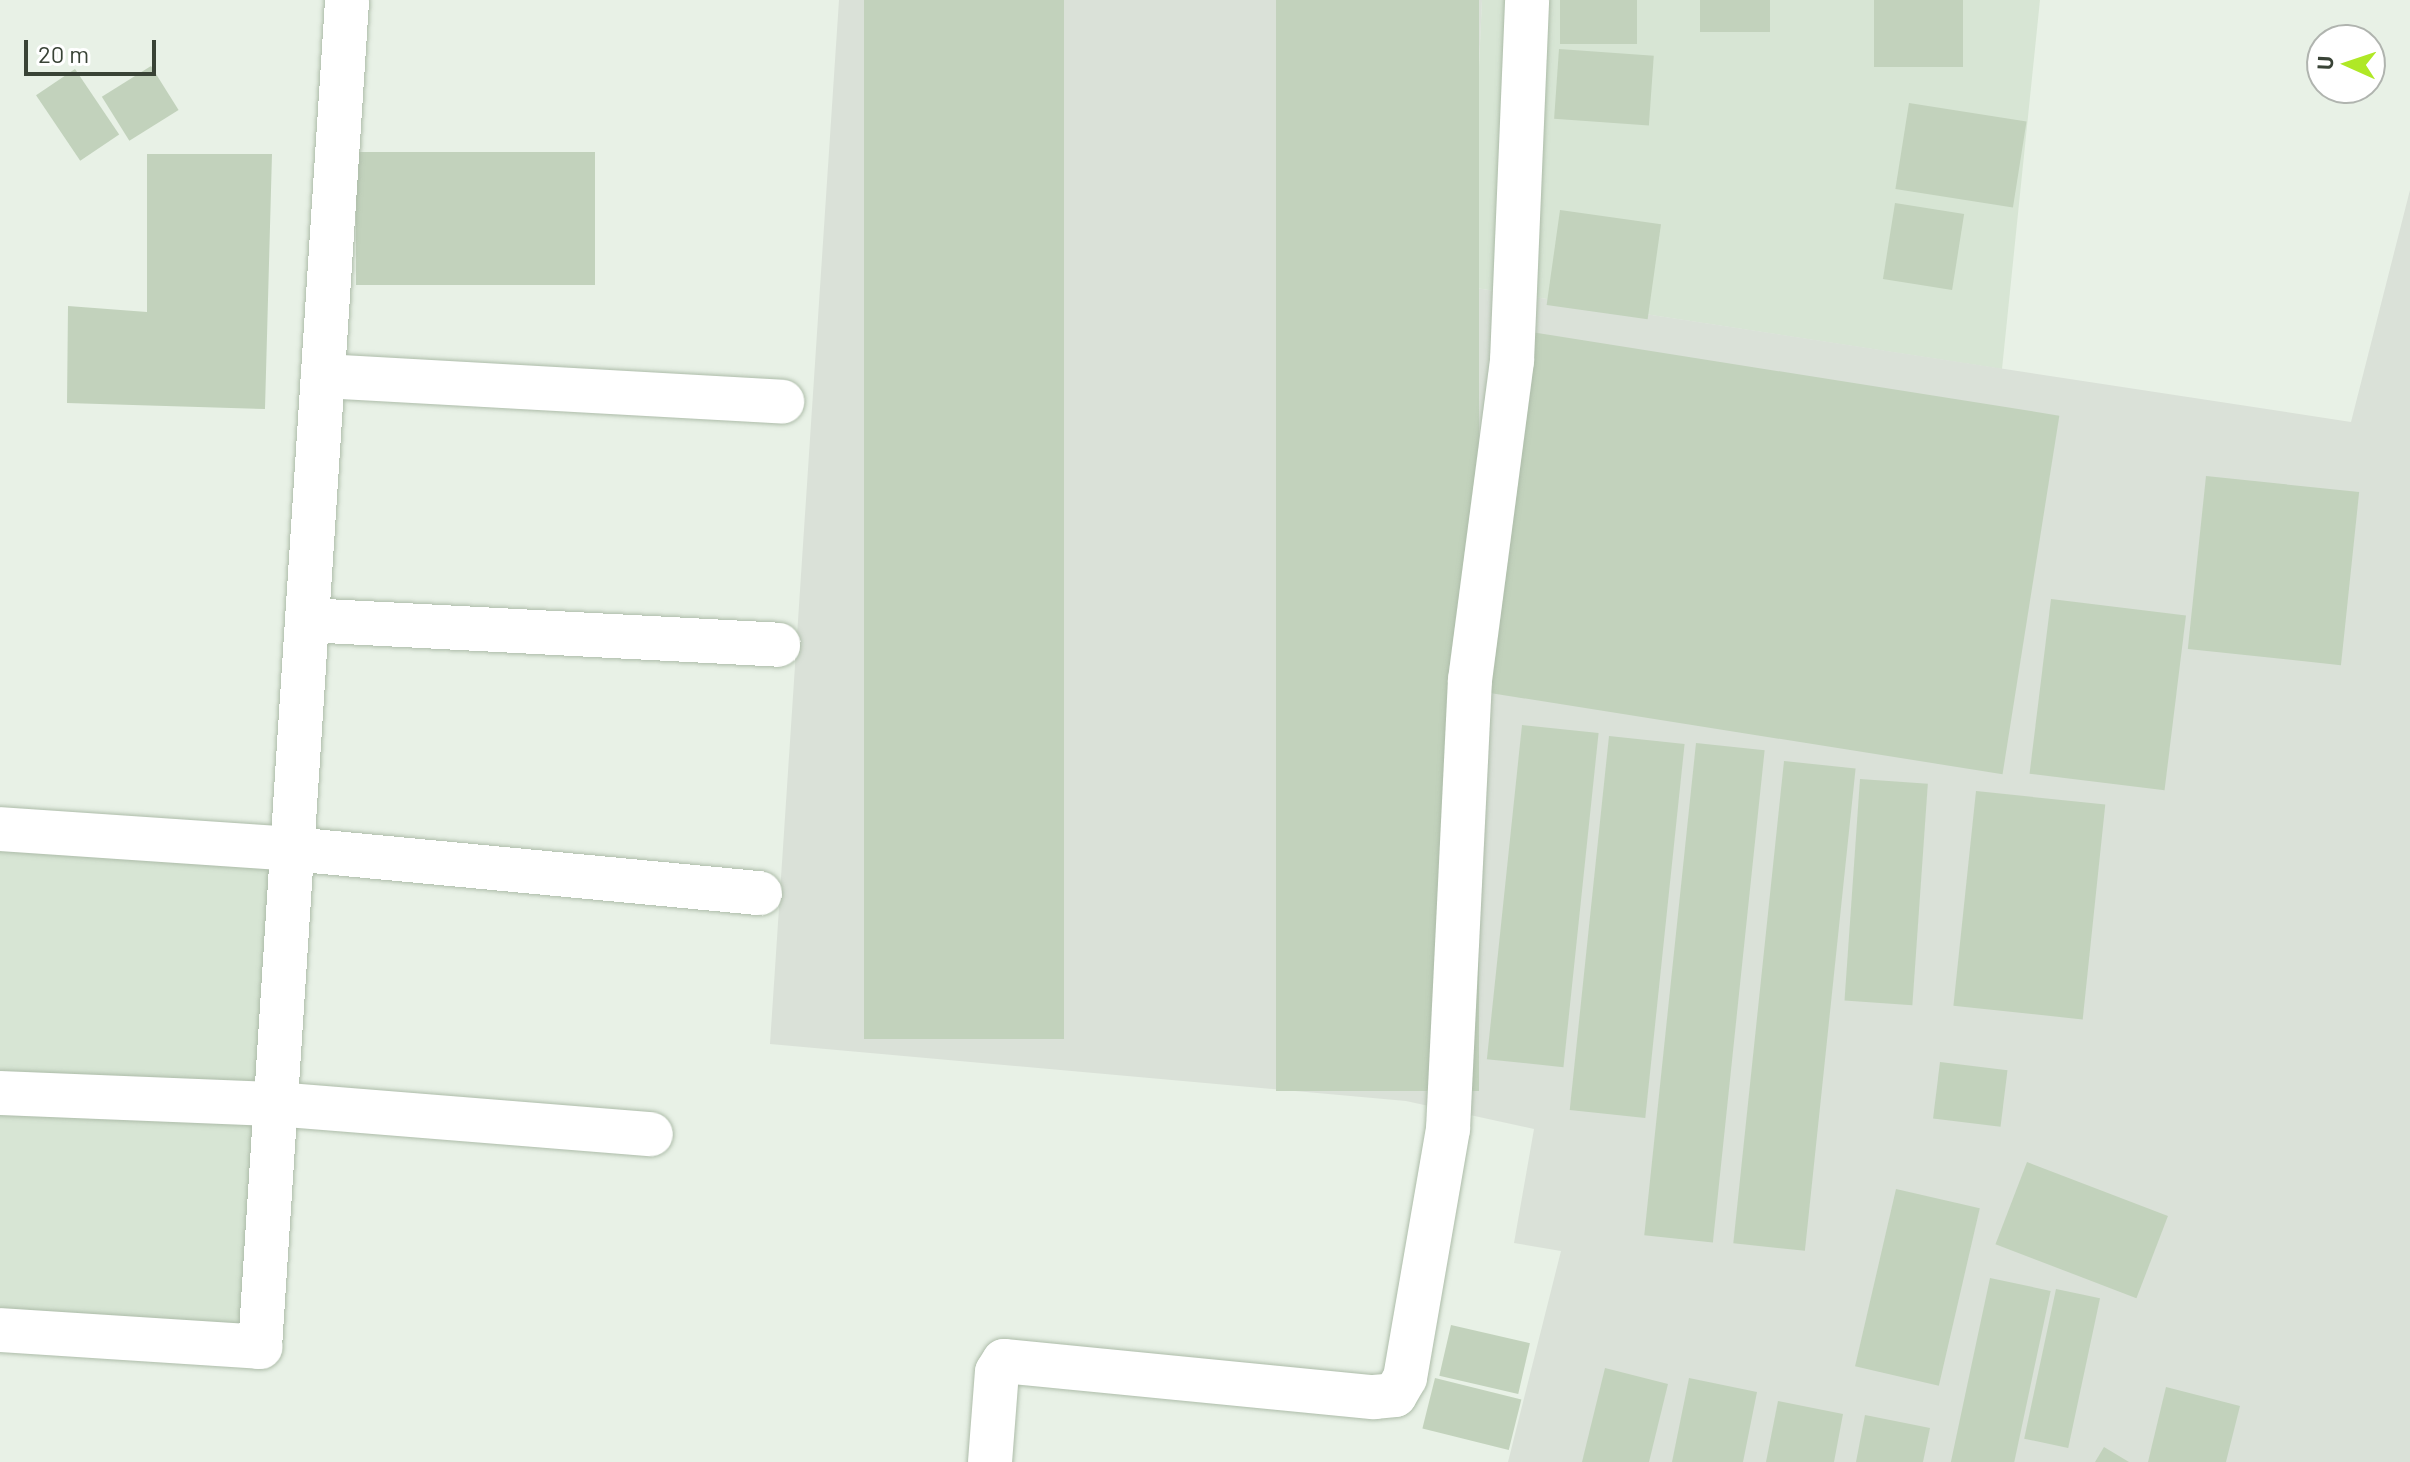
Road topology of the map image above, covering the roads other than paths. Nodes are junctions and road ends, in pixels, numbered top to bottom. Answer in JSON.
{"nodes":[{"id":1,"x":347,"y":0,"type":"edge"},
{"id":2,"x":1527,"y":0,"type":"edge"},
{"id":3,"x":323,"y":376,"type":"junction"},
{"id":4,"x":782,"y":402,"type":"dead end"},
{"id":5,"x":307,"y":620,"type":"junction"},
{"id":6,"x":778,"y":645,"type":"dead end"},
{"id":7,"x":0,"y":829,"type":"edge"},
{"id":8,"x":292,"y":849,"type":"junction"},
{"id":9,"x":760,"y":893,"type":"dead end"},
{"id":10,"x":0,"y":1093,"type":"edge"},
{"id":11,"x":275,"y":1104,"type":"junction"},
{"id":12,"x":651,"y":1134,"type":"dead end"},
{"id":13,"x":0,"y":1330,"type":"edge"},
{"id":14,"x":990,"y":1462,"type":"edge"}],
"edges":[{"from":1,"to":3,"type":"street"},
{"from":2,"to":14,"type":"street"},
{"from":3,"to":4,"type":"street"},
{"from":3,"to":5,"type":"street"},
{"from":5,"to":6,"type":"street"},
{"from":5,"to":8,"type":"street"},
{"from":7,"to":8,"type":"street"},
{"from":8,"to":9,"type":"street"},
{"from":8,"to":11,"type":"street"},
{"from":10,"to":11,"type":"street"},
{"from":11,"to":12,"type":"street"},
{"from":11,"to":13,"type":"street"}]}
